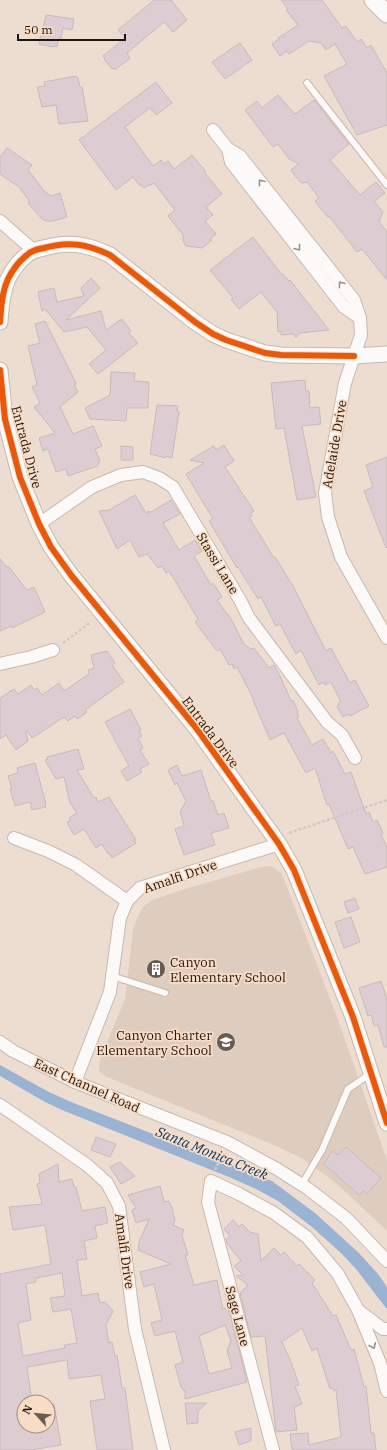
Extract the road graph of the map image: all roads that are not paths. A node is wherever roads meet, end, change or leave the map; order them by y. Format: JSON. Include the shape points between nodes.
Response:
{"nodes":[{"id":1,"x":373,"y":0,"type":"edge"},
{"id":2,"x":387,"y":14,"type":"edge"},
{"id":3,"x":307,"y":83,"type":"dead end"},
{"id":4,"x":213,"y":130,"type":"dead end"},
{"id":5,"x":387,"y":185,"type":"edge"},
{"id":6,"x":0,"y":221,"type":"edge"},
{"id":7,"x":33,"y":250,"type":"junction"},
{"id":8,"x":0,"y":322,"type":"edge"},
{"id":9,"x":387,"y":354,"type":"edge"},
{"id":10,"x":354,"y":356,"type":"junction"},
{"id":11,"x":0,"y":370,"type":"edge"},
{"id":12,"x":39,"y":524,"type":"junction"},
{"id":13,"x":387,"y":638,"type":"edge"},
{"id":14,"x":53,"y":650,"type":"dead end"},
{"id":15,"x":0,"y":664,"type":"edge"},
{"id":16,"x":355,"y":758,"type":"dead end"},
{"id":17,"x":14,"y":838,"type":"dead end"},
{"id":18,"x":279,"y":844,"type":"junction"},
{"id":19,"x":127,"y":901,"type":"junction"},
{"id":20,"x":112,"y":976,"type":"junction"},
{"id":21,"x":165,"y":993,"type":"dead end"},
{"id":22,"x":0,"y":1042,"type":"edge"},
{"id":23,"x":371,"y":1073,"type":"junction"},
{"id":24,"x":75,"y":1082,"type":"junction"},
{"id":25,"x":0,"y":1105,"type":"edge"},
{"id":26,"x":387,"y":1123,"type":"edge"},
{"id":27,"x":302,"y":1184,"type":"junction"},
{"id":28,"x":382,"y":1250,"type":"edge"},
{"id":29,"x":387,"y":1261,"type":"edge"},
{"id":30,"x":358,"y":1310,"type":"junction"},
{"id":31,"x":387,"y":1329,"type":"edge"},
{"id":32,"x":387,"y":1391,"type":"edge"},
{"id":33,"x":164,"y":1450,"type":"edge"},
{"id":34,"x":273,"y":1450,"type":"edge"}],
"edges":[{"from":1,"to":2,"type":"main road"},
{"from":3,"to":5,"type":"lane"},
{"from":4,"to":10,"type":"street","name":"Adelaide Drive","via":[[228,149],[240,156],[290,229],[354,300],[360,318],[361,335]]},
{"from":6,"to":7,"type":"street"},
{"from":7,"to":8,"type":"street","via":[[19,263],[8,280]]},
{"from":7,"to":10,"type":"street","via":[[56,244],[78,244],[110,254],[213,334],[265,353]]},
{"from":9,"to":10,"type":"street"},
{"from":10,"to":13,"type":"street","name":"Adelaide Drive","via":[[345,383],[325,493],[328,517],[341,557]]},
{"from":11,"to":12,"type":"street","name":"Entrada Drive","via":[[5,419],[20,477]]},
{"from":12,"to":16,"type":"street","name":"Stassi Lane","via":[[92,487],[121,475],[143,472],[173,487],[250,618],[327,722],[342,735]]},
{"from":12,"to":18,"type":"street","name":"Entrada Drive","via":[[51,547],[197,729]]},
{"from":14,"to":15,"type":"street"},
{"from":17,"to":19,"type":"street","via":[[76,865]]},
{"from":18,"to":19,"type":"street","name":"Amalfi Drive","via":[[140,888]]},
{"from":18,"to":23,"type":"street","name":"Entrada Drive","via":[[294,870],[350,1009]]},
{"from":19,"to":20,"type":"street","name":"Amalfi Drive","via":[[120,918]]},
{"from":20,"to":21,"type":"lane"},
{"from":20,"to":24,"type":"street","name":"Amalfi Drive","via":[[110,992]]},
{"from":22,"to":24,"type":"street","name":"East Channel Road"},
{"from":23,"to":26,"type":"street","name":"Entrada Drive"},
{"from":23,"to":27,"type":"lane","via":[[348,1089],[322,1150]]},
{"from":24,"to":27,"type":"street","name":"East Channel Road","via":[[227,1142]]},
{"from":25,"to":33,"type":"street","name":"Amalfi Drive","via":[[87,1165],[107,1183],[119,1206],[135,1329]]},
{"from":27,"to":28,"type":"street","name":"East Channel Road"},
{"from":28,"to":29,"type":"street","name":"East Channel Road"},
{"from":30,"to":31,"type":"street","via":[[383,1329]]},
{"from":30,"to":32,"type":"street","one_way":true,"via":[[380,1363]]},
{"from":30,"to":34,"type":"street","name":"Sage Lane","via":[[338,1274],[307,1237],[274,1212],[211,1181],[208,1202]]}]}
